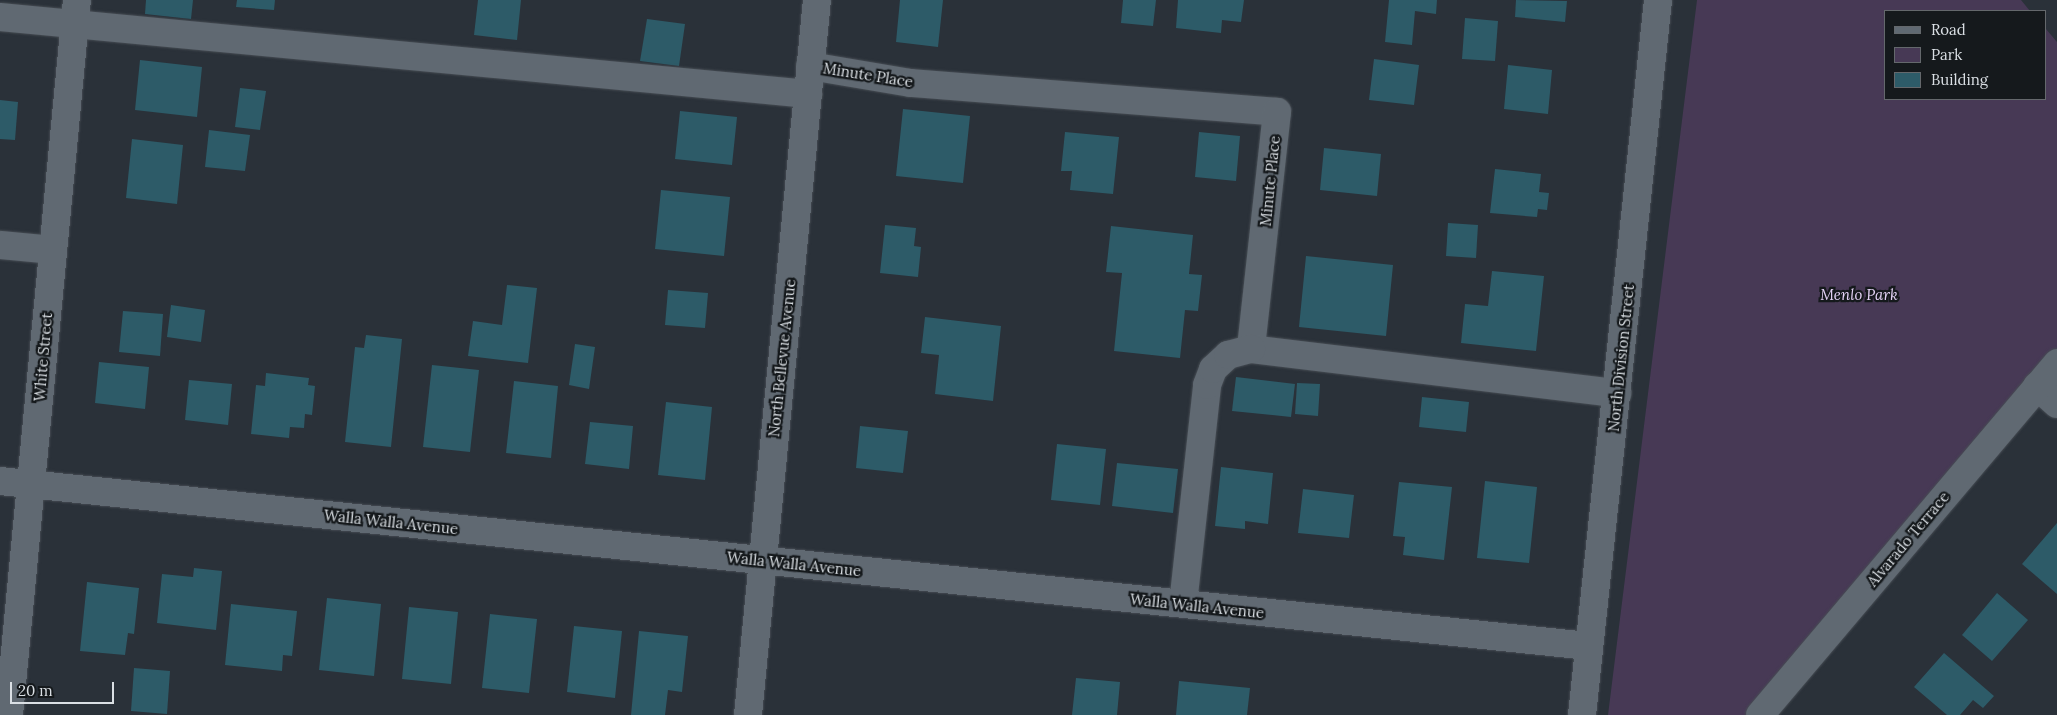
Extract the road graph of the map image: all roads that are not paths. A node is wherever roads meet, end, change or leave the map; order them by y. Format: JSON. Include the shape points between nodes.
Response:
{"nodes":[{"id":1,"x":817,"y":0,"type":"edge"},
{"id":2,"x":1658,"y":0,"type":"edge"},
{"id":3,"x":76,"y":12,"type":"edge"},
{"id":4,"x":0,"y":17,"type":"edge"},
{"id":5,"x":810,"y":66,"type":"junction"},
{"id":6,"x":808,"y":94,"type":"junction"},
{"id":7,"x":0,"y":245,"type":"edge"},
{"id":8,"x":53,"y":250,"type":"junction"},
{"id":9,"x":1251,"y":349,"type":"junction"},
{"id":10,"x":2057,"y":363,"type":"edge"},
{"id":11,"x":1617,"y":393,"type":"junction"},
{"id":12,"x":2047,"y":395,"type":"edge"},
{"id":13,"x":0,"y":481,"type":"edge"},
{"id":14,"x":31,"y":484,"type":"junction"},
{"id":15,"x":763,"y":560,"type":"junction"},
{"id":16,"x":1183,"y":604,"type":"junction"},
{"id":17,"x":1588,"y":646,"type":"junction"},
{"id":18,"x":9,"y":715,"type":"edge"},
{"id":19,"x":748,"y":715,"type":"edge"},
{"id":20,"x":1582,"y":715,"type":"edge"},
{"id":21,"x":1760,"y":715,"type":"edge"}],
"edges":[{"from":1,"to":5,"type":"street","name":"North Bellevue Avenue"},
{"from":2,"to":11,"type":"street","name":"North Division Street"},
{"from":3,"to":4,"type":"street"},
{"from":3,"to":6,"type":"street"},
{"from":3,"to":8,"type":"street","name":"White Street"},
{"from":5,"to":6,"type":"street","name":"North Bellevue Avenue"},
{"from":5,"to":9,"type":"street","name":"Minute Place","via":[[911,83],[1278,112]]},
{"from":6,"to":15,"type":"street","name":"North Bellevue Avenue"},
{"from":7,"to":8,"type":"street"},
{"from":8,"to":14,"type":"street","name":"White Street"},
{"from":9,"to":11,"type":"street"},
{"from":9,"to":16,"type":"street","via":[[1228,354],[1213,369],[1207,385]]},
{"from":10,"to":12,"type":"street","name":"Alvarado Terrace"},
{"from":11,"to":17,"type":"street","name":"North Division Street"},
{"from":12,"to":21,"type":"street","name":"Alvarado Terrace"},
{"from":13,"to":14,"type":"street","name":"Walla Walla Avenue"},
{"from":14,"to":15,"type":"street","name":"Walla Walla Avenue"},
{"from":14,"to":18,"type":"street","name":"White Street"},
{"from":15,"to":16,"type":"street","name":"Walla Walla Avenue"},
{"from":15,"to":19,"type":"street","name":"North Bellevue Avenue"},
{"from":16,"to":17,"type":"street","name":"Walla Walla Avenue"},
{"from":17,"to":20,"type":"street","name":"North Division Street"}]}
